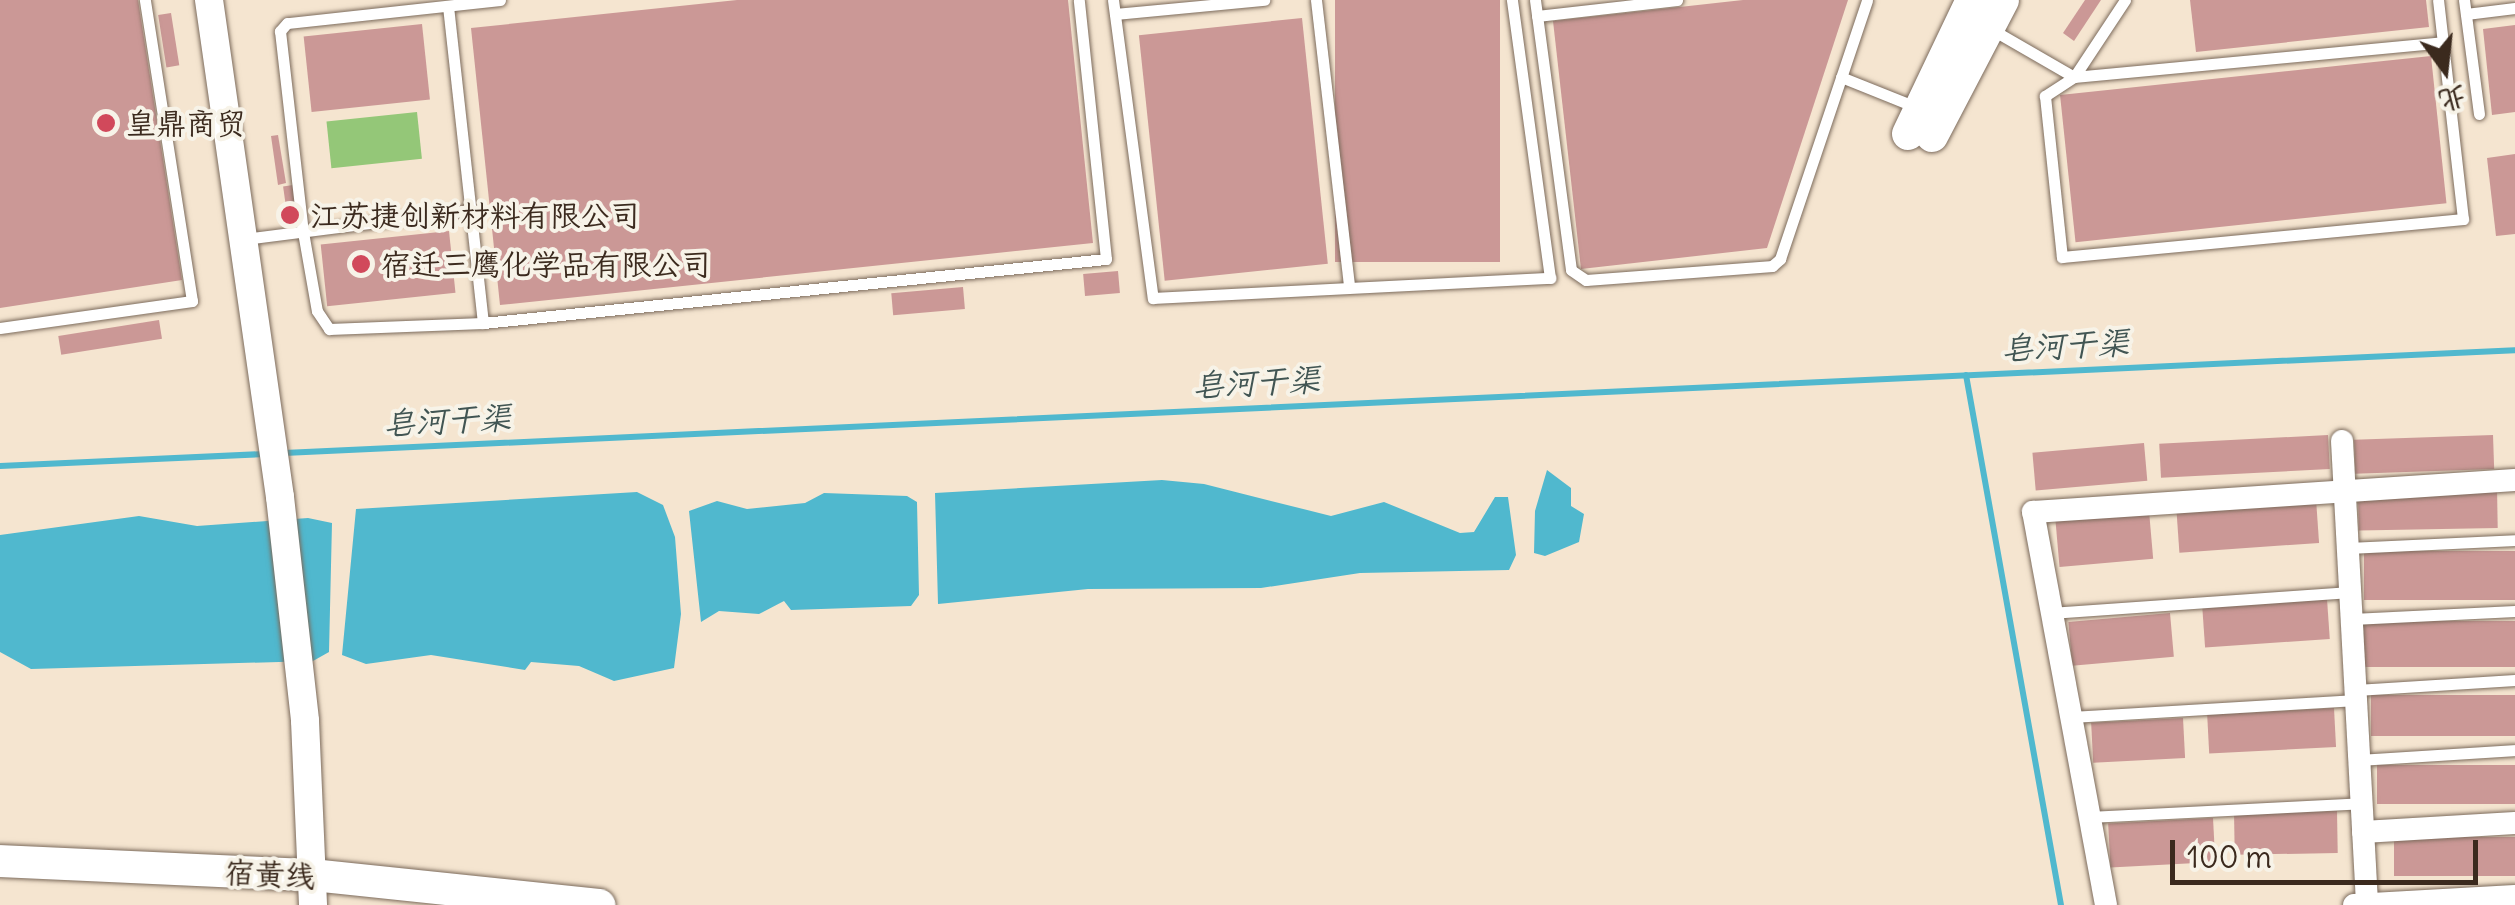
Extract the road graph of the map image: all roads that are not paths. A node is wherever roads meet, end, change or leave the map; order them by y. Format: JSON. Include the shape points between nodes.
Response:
{"nodes":[{"id":1,"x":146,"y":0,"type":"edge"},
{"id":2,"x":210,"y":0,"type":"edge"},
{"id":3,"x":500,"y":0,"type":"edge"},
{"id":4,"x":1079,"y":0,"type":"edge"},
{"id":5,"x":1113,"y":0,"type":"edge"},
{"id":6,"x":1264,"y":0,"type":"edge"},
{"id":7,"x":1316,"y":0,"type":"edge"},
{"id":8,"x":1512,"y":0,"type":"edge"},
{"id":9,"x":1535,"y":0,"type":"edge"},
{"id":10,"x":1669,"y":0,"type":"edge"},
{"id":11,"x":1867,"y":0,"type":"edge"},
{"id":12,"x":2125,"y":0,"type":"edge"},
{"id":13,"x":2438,"y":0,"type":"edge"},
{"id":14,"x":448,"y":6,"type":"junction"},
{"id":15,"x":2465,"y":7,"type":"edge"},
{"id":16,"x":2515,"y":8,"type":"edge"},
{"id":17,"x":1982,"y":10,"type":"edge"},
{"id":18,"x":1115,"y":14,"type":"junction"},
{"id":19,"x":1537,"y":16,"type":"junction"},
{"id":20,"x":2442,"y":42,"type":"junction"},
{"id":21,"x":1842,"y":77,"type":"junction"},
{"id":22,"x":2074,"y":78,"type":"junction"},
{"id":23,"x":2479,"y":114,"type":"dead end"},
{"id":24,"x":1920,"y":126,"type":"joint"},
{"id":25,"x":470,"y":210,"type":"junction"},
{"id":26,"x":303,"y":232,"type":"junction"},
{"id":27,"x":244,"y":239,"type":"junction"},
{"id":28,"x":1349,"y":287,"type":"junction"},
{"id":29,"x":483,"y":322,"type":"junction"},
{"id":30,"x":0,"y":328,"type":"edge"},
{"id":31,"x":2342,"y":441,"type":"dead end"},
{"id":32,"x":2515,"y":480,"type":"edge"},
{"id":33,"x":2345,"y":490,"type":"junction"},
{"id":34,"x":2515,"y":540,"type":"edge"},
{"id":35,"x":2348,"y":548,"type":"junction"},
{"id":36,"x":2350,"y":592,"type":"junction"},
{"id":37,"x":2515,"y":611,"type":"edge"},
{"id":38,"x":2049,"y":612,"type":"junction"},
{"id":39,"x":2352,"y":619,"type":"junction"},
{"id":40,"x":2515,"y":680,"type":"edge"},
{"id":41,"x":2356,"y":695,"type":"junction"},
{"id":42,"x":2070,"y":717,"type":"junction"},
{"id":43,"x":2515,"y":750,"type":"edge"},
{"id":44,"x":2359,"y":760,"type":"junction"},
{"id":45,"x":2362,"y":803,"type":"junction"},
{"id":46,"x":2089,"y":817,"type":"junction"},
{"id":47,"x":2515,"y":822,"type":"edge"},
{"id":48,"x":2363,"y":832,"type":"junction"},
{"id":49,"x":0,"y":861,"type":"edge"},
{"id":50,"x":313,"y":890,"type":"edge"},
{"id":51,"x":2515,"y":896,"type":"edge"},
{"id":52,"x":2367,"y":904,"type":"edge"},
{"id":53,"x":598,"y":905,"type":"edge"},
{"id":54,"x":2106,"y":905,"type":"edge"},
{"id":55,"x":2351,"y":905,"type":"edge"}],
"edges":[{"from":1,"to":30,"type":"lane","via":[[192,302]]},
{"from":2,"to":27,"type":"street"},
{"from":3,"to":14,"type":"lane"},
{"from":4,"to":29,"type":"lane","via":[[1106,259]]},
{"from":5,"to":18,"type":"lane"},
{"from":6,"to":18,"type":"lane"},
{"from":7,"to":28,"type":"lane"},
{"from":8,"to":28,"type":"lane","via":[[1550,278]]},
{"from":9,"to":19,"type":"lane"},
{"from":10,"to":19,"type":"lane"},
{"from":11,"to":21,"type":"lane"},
{"from":12,"to":22,"type":"lane"},
{"from":13,"to":20,"type":"lane"},
{"from":14,"to":25,"type":"lane"},
{"from":14,"to":26,"type":"lane","via":[[287,23],[280,30]]},
{"from":15,"to":16,"type":"lane"},
{"from":15,"to":23,"type":"lane"},
{"from":17,"to":22,"type":"lane"},
{"from":17,"to":24,"type":"main road"},
{"from":18,"to":28,"type":"lane","via":[[1153,298]]},
{"from":19,"to":21,"type":"lane","via":[[1571,270],[1586,280],[1772,266]]},
{"from":20,"to":22,"type":"lane"},
{"from":20,"to":22,"type":"lane","via":[[2463,219],[2062,257],[2045,96]]},
{"from":21,"to":24,"type":"lane"},
{"from":25,"to":26,"type":"lane"},
{"from":25,"to":29,"type":"lane"},
{"from":26,"to":27,"type":"lane"},
{"from":26,"to":29,"type":"lane","via":[[317,311],[330,329]]},
{"from":27,"to":50,"type":"street","via":[[305,721]]},
{"from":31,"to":33,"type":"street"},
{"from":32,"to":33,"type":"street"},
{"from":33,"to":35,"type":"street"},
{"from":33,"to":38,"type":"street","via":[[2033,512]]},
{"from":34,"to":35,"type":"lane"},
{"from":35,"to":36,"type":"street"},
{"from":36,"to":38,"type":"lane"},
{"from":36,"to":39,"type":"street"},
{"from":37,"to":39,"type":"lane"},
{"from":38,"to":42,"type":"street"},
{"from":39,"to":41,"type":"street"},
{"from":40,"to":41,"type":"lane"},
{"from":41,"to":42,"type":"lane"},
{"from":41,"to":44,"type":"street"},
{"from":42,"to":46,"type":"street"},
{"from":43,"to":44,"type":"lane"},
{"from":44,"to":45,"type":"street"},
{"from":45,"to":46,"type":"lane"},
{"from":45,"to":48,"type":"street"},
{"from":46,"to":54,"type":"street"},
{"from":47,"to":48,"type":"street"},
{"from":48,"to":52,"type":"street"},
{"from":49,"to":50,"type":"main road","name":"宿黄线"},
{"from":50,"to":53,"type":"main road","name":"宿黄线"},
{"from":51,"to":52,"type":"street"},
{"from":52,"to":55,"type":"street"}]}
